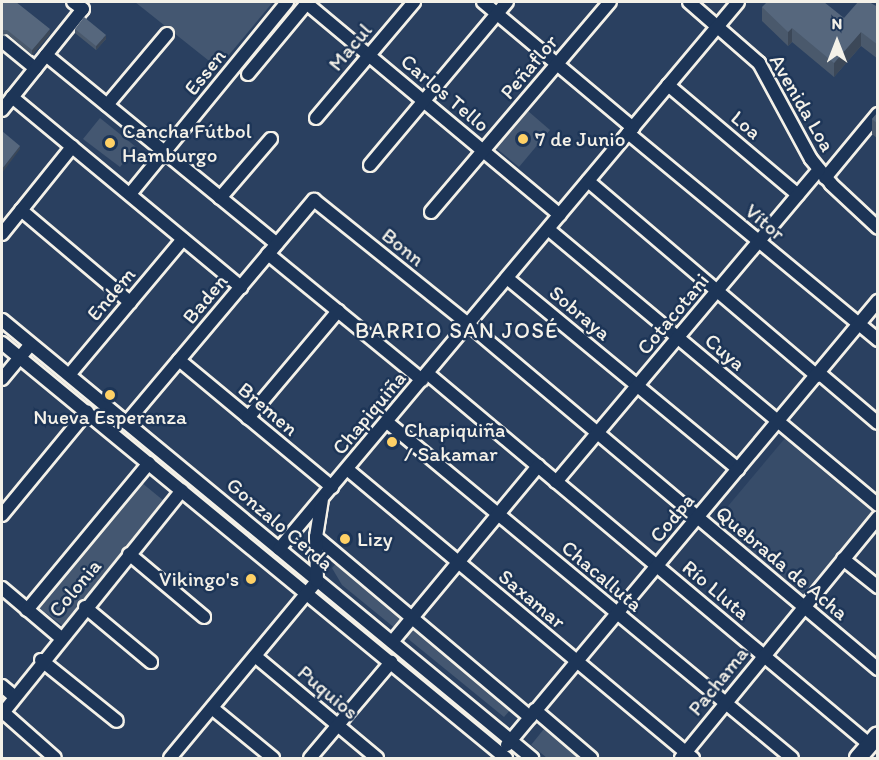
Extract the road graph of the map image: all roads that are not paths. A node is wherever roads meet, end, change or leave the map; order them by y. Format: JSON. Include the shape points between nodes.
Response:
{"nodes":[{"id":1,"x":286,"y":2,"type":"edge"},
{"id":2,"x":306,"y":2,"type":"edge"},
{"id":3,"x":414,"y":2,"type":"edge"},
{"id":4,"x":483,"y":2,"type":"edge"},
{"id":5,"x":507,"y":2,"type":"edge"},
{"id":6,"x":610,"y":2,"type":"edge"},
{"id":7,"x":688,"y":2,"type":"edge"},
{"id":8,"x":738,"y":2,"type":"edge"},
{"id":9,"x":78,"y":5,"type":"edge"},
{"id":10,"x":497,"y":13,"type":"junction"},
{"id":11,"x":718,"y":26,"type":"junction"},
{"id":12,"x":167,"y":34,"type":"dead end"},
{"id":13,"x":2,"y":41,"type":"edge"},
{"id":14,"x":46,"y":55,"type":"junction"},
{"id":15,"x":369,"y":55,"type":"junction"},
{"id":16,"x":557,"y":64,"type":"junction"},
{"id":17,"x":35,"y":68,"type":"junction"},
{"id":18,"x":248,"y":74,"type":"dead end"},
{"id":19,"x":668,"y":85,"type":"junction"},
{"id":20,"x":12,"y":97,"type":"junction"},
{"id":21,"x":424,"y":101,"type":"junction"},
{"id":22,"x":107,"y":105,"type":"junction"},
{"id":23,"x":2,"y":110,"type":"edge"},
{"id":24,"x":878,"y":114,"type":"edge"},
{"id":25,"x":316,"y":118,"type":"dead end"},
{"id":26,"x":630,"y":131,"type":"junction"},
{"id":27,"x":271,"y":139,"type":"dead end"},
{"id":28,"x":72,"y":147,"type":"junction"},
{"id":29,"x":483,"y":150,"type":"junction"},
{"id":30,"x":165,"y":152,"type":"junction"},
{"id":31,"x":370,"y":165,"type":"dead end"},
{"id":32,"x":822,"y":174,"type":"junction"},
{"id":33,"x":588,"y":181,"type":"junction"},
{"id":34,"x":130,"y":194,"type":"junction"},
{"id":35,"x":798,"y":195,"type":"junction"},
{"id":36,"x":220,"y":198,"type":"junction"},
{"id":37,"x":314,"y":200,"type":"joint"},
{"id":38,"x":21,"y":210,"type":"junction"},
{"id":39,"x":431,"y":212,"type":"dead end"},
{"id":40,"x":560,"y":215,"type":"junction"},
{"id":41,"x":878,"y":228,"type":"edge"},
{"id":42,"x":548,"y":229,"type":"junction"},
{"id":43,"x":2,"y":234,"type":"edge"},
{"id":44,"x":183,"y":239,"type":"junction"},
{"id":45,"x":759,"y":242,"type":"junction"},
{"id":46,"x":277,"y":244,"type":"junction"},
{"id":47,"x":268,"y":254,"type":"junction"},
{"id":48,"x":507,"y":278,"type":"junction"},
{"id":49,"x":241,"y":287,"type":"junction"},
{"id":50,"x":717,"y":291,"type":"junction"},
{"id":51,"x":878,"y":301,"type":"edge"},
{"id":52,"x":130,"y":302,"type":"junction"},
{"id":53,"x":338,"y":311,"type":"junction"},
{"id":54,"x":2,"y":320,"type":"edge"},
{"id":55,"x":468,"y":324,"type":"junction"},
{"id":56,"x":860,"y":325,"type":"junction"},
{"id":57,"x":678,"y":338,"type":"junction"},
{"id":58,"x":878,"y":340,"type":"edge"},
{"id":59,"x":2,"y":343,"type":"edge"},
{"id":60,"x":31,"y":344,"type":"junction"},
{"id":61,"x":19,"y":357,"type":"junction"},
{"id":62,"x":179,"y":360,"type":"junction"},
{"id":63,"x":818,"y":374,"type":"junction"},
{"id":64,"x":69,"y":375,"type":"junction"},
{"id":65,"x":424,"y":377,"type":"junction"},
{"id":66,"x":2,"y":379,"type":"edge"},
{"id":67,"x":637,"y":387,"type":"junction"},
{"id":68,"x":87,"y":412,"type":"junction"},
{"id":69,"x":248,"y":418,"type":"junction"},
{"id":70,"x":778,"y":421,"type":"junction"},
{"id":71,"x":387,"y":422,"type":"junction"},
{"id":72,"x":126,"y":423,"type":"junction"},
{"id":73,"x":878,"y":423,"type":"edge"},
{"id":74,"x":598,"y":433,"type":"junction"},
{"id":75,"x":149,"y":463,"type":"junction"},
{"id":76,"x":538,"y":466,"type":"junction"},
{"id":77,"x":347,"y":469,"type":"junction"},
{"id":78,"x":738,"y":469,"type":"junction"},
{"id":79,"x":556,"y":482,"type":"junction"},
{"id":80,"x":332,"y":487,"type":"junction"},
{"id":81,"x":182,"y":490,"type":"junction"},
{"id":82,"x":323,"y":498,"type":"junction"},
{"id":83,"x":877,"y":504,"type":"edge"},
{"id":84,"x":498,"y":514,"type":"junction"},
{"id":85,"x":2,"y":515,"type":"edge"},
{"id":86,"x":878,"y":517,"type":"edge"},
{"id":87,"x":698,"y":518,"type":"junction"},
{"id":88,"x":316,"y":537,"type":"junction"},
{"id":89,"x":279,"y":549,"type":"junction"},
{"id":90,"x":129,"y":554,"type":"junction"},
{"id":91,"x":843,"y":559,"type":"junction"},
{"id":92,"x":458,"y":562,"type":"junction"},
{"id":93,"x":657,"y":566,"type":"junction"},
{"id":94,"x":317,"y":580,"type":"junction"},
{"id":95,"x":878,"y":587,"type":"edge"},
{"id":96,"x":2,"y":588,"type":"edge"},
{"id":97,"x":307,"y":592,"type":"junction"},
{"id":98,"x":85,"y":607,"type":"junction"},
{"id":99,"x":804,"y":607,"type":"junction"},
{"id":100,"x":27,"y":610,"type":"junction"},
{"id":101,"x":617,"y":614,"type":"junction"},
{"id":102,"x":204,"y":617,"type":"dead end"},
{"id":103,"x":411,"y":618,"type":"junction"},
{"id":104,"x":60,"y":637,"type":"junction"},
{"id":105,"x":392,"y":642,"type":"junction"},
{"id":106,"x":255,"y":656,"type":"junction"},
{"id":107,"x":764,"y":656,"type":"junction"},
{"id":108,"x":41,"y":660,"type":"junction"},
{"id":109,"x":151,"y":662,"type":"dead end"},
{"id":110,"x":391,"y":662,"type":"junction"},
{"id":111,"x":576,"y":662,"type":"junction"},
{"id":112,"x":878,"y":669,"type":"edge"},
{"id":113,"x":2,"y":686,"type":"edge"},
{"id":114,"x":14,"y":696,"type":"junction"},
{"id":115,"x":725,"y":703,"type":"junction"},
{"id":116,"x":212,"y":708,"type":"junction"},
{"id":117,"x":2,"y":713,"type":"edge"},
{"id":118,"x":533,"y":713,"type":"junction"},
{"id":119,"x":117,"y":721,"type":"dead end"},
{"id":120,"x":337,"y":725,"type":"junction"},
{"id":121,"x":510,"y":740,"type":"junction"},
{"id":122,"x":874,"y":740,"type":"edge"},
{"id":123,"x":686,"y":756,"type":"edge"},
{"id":124,"x":500,"y":757,"type":"edge"},
{"id":125,"x":55,"y":759,"type":"edge"},
{"id":126,"x":170,"y":759,"type":"edge"},
{"id":127,"x":273,"y":759,"type":"edge"},
{"id":128,"x":310,"y":759,"type":"edge"},
{"id":129,"x":377,"y":759,"type":"edge"},
{"id":130,"x":532,"y":759,"type":"edge"},
{"id":131,"x":591,"y":759,"type":"edge"},
{"id":132,"x":792,"y":759,"type":"edge"},
{"id":133,"x":858,"y":759,"type":"edge"}],
"edges":[{"from":1,"to":30,"type":"street","name":"Essen"},
{"from":2,"to":15,"type":"street","name":"Carlos Tello"},
{"from":2,"to":18,"type":"street"},
{"from":3,"to":15,"type":"street","name":"Macul"},
{"from":4,"to":10,"type":"street","name":"Vítor"},
{"from":5,"to":10,"type":"street"},
{"from":6,"to":16,"type":"street","name":"Peñaflor"},
{"from":7,"to":11,"type":"street","name":"Avenida Loa"},
{"from":8,"to":11,"type":"street","name":"Chapiquiña"},
{"from":9,"to":14,"type":"street"},
{"from":10,"to":16,"type":"street","name":"Vítor"},
{"from":10,"to":21,"type":"street"},
{"from":11,"to":19,"type":"street","name":"Chapiquiña"},
{"from":11,"to":32,"type":"street","name":"Avenida Loa","via":[[766,72]]},
{"from":12,"to":22,"type":"street"},
{"from":13,"to":17,"type":"street"},
{"from":14,"to":17,"type":"street"},
{"from":14,"to":22,"type":"street"},
{"from":15,"to":21,"type":"street","name":"Carlos Tello"},
{"from":15,"to":25,"type":"street","name":"Macul"},
{"from":16,"to":26,"type":"street","name":"Vítor"},
{"from":16,"to":29,"type":"street","name":"Peñaflor"},
{"from":17,"to":20,"type":"street"},
{"from":19,"to":26,"type":"street","name":"Chapiquiña"},
{"from":19,"to":35,"type":"street","name":"Loa"},
{"from":20,"to":23,"type":"street"},
{"from":20,"to":28,"type":"street"},
{"from":21,"to":29,"type":"street","name":"Carlos Tello"},
{"from":21,"to":31,"type":"street"},
{"from":22,"to":30,"type":"street"},
{"from":24,"to":32,"type":"street","name":"Cotacotani"},
{"from":26,"to":33,"type":"street","name":"Chapiquiña"},
{"from":26,"to":45,"type":"street","name":"Vítor"},
{"from":27,"to":36,"type":"street"},
{"from":28,"to":34,"type":"street"},
{"from":28,"to":38,"type":"street"},
{"from":29,"to":39,"type":"street","name":"Peñaflor"},
{"from":29,"to":40,"type":"street","name":"Carlos Tello"},
{"from":30,"to":34,"type":"street","name":"Essen"},
{"from":30,"to":36,"type":"street"},
{"from":32,"to":35,"type":"street","name":"Cotacotani"},
{"from":32,"to":41,"type":"street","name":"Avenida Loa"},
{"from":33,"to":40,"type":"street","name":"Chapiquiña"},
{"from":33,"to":50,"type":"street"},
{"from":34,"to":44,"type":"street"},
{"from":35,"to":45,"type":"street","name":"Cotacotani"},
{"from":36,"to":46,"type":"street"},
{"from":37,"to":46,"type":"street","name":"Baden"},
{"from":37,"to":55,"type":"street","name":"Bonn"},
{"from":38,"to":43,"type":"street"},
{"from":38,"to":52,"type":"street"},
{"from":40,"to":42,"type":"street","name":"Chapiquiña"},
{"from":42,"to":48,"type":"street","name":"Chapiquiña"},
{"from":42,"to":57,"type":"street","name":"Cuya"},
{"from":44,"to":49,"type":"street"},
{"from":44,"to":52,"type":"street","name":"Endem"},
{"from":45,"to":50,"type":"street","name":"Cotacotani"},
{"from":45,"to":56,"type":"street","name":"Vítor"},
{"from":46,"to":47,"type":"street","name":"Baden"},
{"from":47,"to":49,"type":"street","name":"Baden"},
{"from":47,"to":53,"type":"street","name":"Río Lluta"},
{"from":48,"to":55,"type":"street","name":"Chapiquiña"},
{"from":48,"to":67,"type":"street","name":"Sobraya"},
{"from":49,"to":62,"type":"street","name":"Baden"},
{"from":50,"to":57,"type":"street","name":"Cotacotani"},
{"from":50,"to":63,"type":"street"},
{"from":51,"to":56,"type":"street","name":"Codpa"},
{"from":52,"to":64,"type":"street","name":"Endem"},
{"from":53,"to":65,"type":"street","name":"Río Lluta"},
{"from":53,"to":69,"type":"street"},
{"from":54,"to":60,"type":"street","name":"Gonzalo Cerda"},
{"from":55,"to":65,"type":"street","name":"Chapiquiña"},
{"from":55,"to":74,"type":"street","name":"Quebrada de Acha"},
{"from":56,"to":58,"type":"street","name":"Vítor"},
{"from":56,"to":63,"type":"street","name":"Codpa"},
{"from":57,"to":67,"type":"street","name":"Cotacotani"},
{"from":57,"to":70,"type":"street","name":"Cuya"},
{"from":59,"to":61,"type":"street","name":"Gonzalo Cerda"},
{"from":60,"to":61,"type":"street"},
{"from":60,"to":64,"type":"street","name":"Gonzalo Cerda"},
{"from":61,"to":66,"type":"street"},
{"from":61,"to":68,"type":"street","name":"Gonzalo Cerda"},
{"from":62,"to":69,"type":"street","name":"Bremen"},
{"from":62,"to":72,"type":"street","name":"Baden"},
{"from":63,"to":70,"type":"street","name":"Codpa"},
{"from":63,"to":73,"type":"street"},
{"from":64,"to":72,"type":"street","name":"Gonzalo Cerda"},
{"from":65,"to":71,"type":"street","name":"Chapiquiña"},
{"from":65,"to":76,"type":"street","name":"Río Lluta"},
{"from":67,"to":74,"type":"street","name":"Cotacotani"},
{"from":67,"to":78,"type":"street","name":"Sobraya"},
{"from":68,"to":75,"type":"street","name":"Gonzalo Cerda"},
{"from":68,"to":85,"type":"street"},
{"from":69,"to":80,"type":"street","name":"Bremen"},
{"from":70,"to":78,"type":"street","name":"Codpa"},
{"from":70,"to":83,"type":"street","name":"Cuya"},
{"from":71,"to":77,"type":"street","name":"Chapiquiña"},
{"from":71,"to":84,"type":"street","name":"Chacalluta"},
{"from":72,"to":89,"type":"street","name":"Gonzalo Cerda"},
{"from":74,"to":79,"type":"street","name":"Cotacotani"},
{"from":74,"to":87,"type":"street","name":"Quebrada de Acha"},
{"from":75,"to":81,"type":"street","name":"Gonzalo Cerda"},
{"from":75,"to":100,"type":"street","name":"Colonia"},
{"from":76,"to":79,"type":"street","name":"Río Lluta"},
{"from":76,"to":84,"type":"street"},
{"from":77,"to":80,"type":"street","name":"Chapiquiña"},
{"from":77,"to":92,"type":"street","name":"Saxamar"},
{"from":78,"to":87,"type":"street","name":"Codpa"},
{"from":79,"to":93,"type":"street","name":"Río Lluta"},
{"from":80,"to":82,"type":"street","name":"Chapiquiña"},
{"from":81,"to":90,"type":"street","name":"Colonia"},
{"from":81,"to":97,"type":"street","name":"Gonzalo Cerda"},
{"from":82,"to":88,"type":"street","name":"Chapiquiña"},
{"from":82,"to":89,"type":"street"},
{"from":84,"to":92,"type":"street"},
{"from":84,"to":101,"type":"street","name":"Chacalluta"},
{"from":86,"to":91,"type":"street","name":"Pachama"},
{"from":87,"to":93,"type":"street","name":"Codpa"},
{"from":87,"to":99,"type":"street","name":"Quebrada de Acha"},
{"from":88,"to":94,"type":"street","name":"Chapiquiña"},
{"from":88,"to":103,"type":"street","name":"Gonzalo Cerda"},
{"from":89,"to":94,"type":"street","name":"Gonzalo Cerda"},
{"from":90,"to":98,"type":"street","name":"Colonia"},
{"from":90,"to":102,"type":"street"},
{"from":91,"to":95,"type":"street"},
{"from":91,"to":99,"type":"street","name":"Pachama"},
{"from":92,"to":103,"type":"street"},
{"from":92,"to":111,"type":"street","name":"Saxamar"},
{"from":93,"to":101,"type":"street","name":"Codpa"},
{"from":93,"to":107,"type":"street","name":"Río Lluta"},
{"from":94,"to":97,"type":"street"},
{"from":94,"to":105,"type":"street","name":"Gonzalo Cerda"},
{"from":96,"to":100,"type":"street"},
{"from":97,"to":106,"type":"street"},
{"from":97,"to":110,"type":"street","name":"Gonzalo Cerda"},
{"from":98,"to":104,"type":"street","name":"Colonia"},
{"from":98,"to":109,"type":"street"},
{"from":99,"to":107,"type":"street","name":"Pachama"},
{"from":99,"to":112,"type":"street","name":"Quebrada de Acha"},
{"from":100,"to":104,"type":"street"},
{"from":101,"to":111,"type":"street","name":"Codpa"},
{"from":101,"to":115,"type":"street","name":"Chacalluta"},
{"from":103,"to":105,"type":"street"},
{"from":103,"to":118,"type":"street","name":"Gonzalo Cerda"},
{"from":104,"to":108,"type":"street","name":"Colonia"},
{"from":105,"to":121,"type":"street","name":"Gonzalo Cerda"},
{"from":106,"to":116,"type":"street"},
{"from":106,"to":120,"type":"street","name":"Puquios"},
{"from":107,"to":115,"type":"street","name":"Pachama"},
{"from":107,"to":122,"type":"street","name":"Río Lluta"},
{"from":108,"to":114,"type":"street","name":"Colonia"},
{"from":108,"to":119,"type":"street"},
{"from":110,"to":120,"type":"street"},
{"from":110,"to":124,"type":"street","name":"Gonzalo Cerda"},
{"from":111,"to":118,"type":"street","name":"Codpa"},
{"from":111,"to":123,"type":"street","name":"Saxamar"},
{"from":113,"to":114,"type":"street"},
{"from":114,"to":117,"type":"street","name":"Colonia"},
{"from":115,"to":123,"type":"street","name":"Pachama"},
{"from":115,"to":132,"type":"street","name":"Chacalluta"},
{"from":116,"to":126,"type":"street"},
{"from":116,"to":127,"type":"street"},
{"from":117,"to":125,"type":"street"},
{"from":118,"to":121,"type":"street","name":"Codpa"},
{"from":118,"to":131,"type":"street","name":"Gonzalo Cerda"},
{"from":120,"to":128,"type":"street"},
{"from":120,"to":129,"type":"street","name":"Puquios"},
{"from":121,"to":124,"type":"street","name":"Codpa"},
{"from":121,"to":130,"type":"street","name":"Gonzalo Cerda"},
{"from":122,"to":133,"type":"main road"}]}
